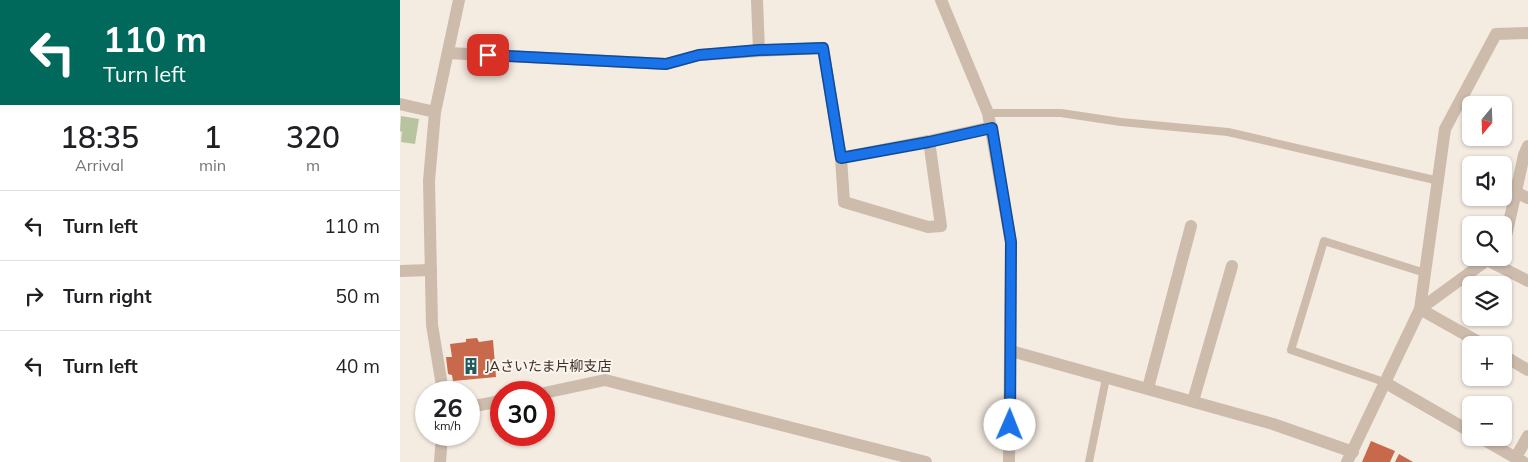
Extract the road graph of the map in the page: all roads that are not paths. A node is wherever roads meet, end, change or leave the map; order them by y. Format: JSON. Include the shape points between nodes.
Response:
{"nodes":[{"id":1,"x":459,"y":0,"type":"edge"},
{"id":2,"x":757,"y":0,"type":"edge"},
{"id":3,"x":942,"y":0,"type":"edge"},
{"id":4,"x":1528,"y":34,"type":"edge"},
{"id":5,"x":759,"y":50,"type":"junction"},
{"id":6,"x":448,"y":53,"type":"junction"},
{"id":7,"x":400,"y":104,"type":"edge"},
{"id":8,"x":435,"y":112,"type":"junction"},
{"id":9,"x":988,"y":113,"type":"junction"},
{"id":10,"x":992,"y":128,"type":"junction"},
{"id":11,"x":929,"y":142,"type":"junction"},
{"id":12,"x":1528,"y":146,"type":"edge"},
{"id":13,"x":841,"y":158,"type":"junction"},
{"id":14,"x":1439,"y":181,"type":"junction"},
{"id":15,"x":1515,"y":192,"type":"junction"},
{"id":16,"x":1528,"y":198,"type":"edge"},
{"id":17,"x":1510,"y":216,"type":"edge"},
{"id":18,"x":1191,"y":226,"type":"dead end"},
{"id":19,"x":1232,"y":266,"type":"dead end"},
{"id":20,"x":1478,"y":266,"type":"edge"},
{"id":21,"x":1500,"y":266,"type":"edge"},
{"id":22,"x":431,"y":270,"type":"junction"},
{"id":23,"x":400,"y":271,"type":"edge"},
{"id":24,"x":1425,"y":273,"type":"junction"},
{"id":25,"x":1528,"y":282,"type":"edge"},
{"id":26,"x":1420,"y":309,"type":"junction"},
{"id":27,"x":1468,"y":336,"type":"edge"},
{"id":28,"x":1011,"y":351,"type":"junction"},
{"id":29,"x":1512,"y":361,"type":"edge"},
{"id":30,"x":1528,"y":370,"type":"edge"},
{"id":31,"x":1106,"y":378,"type":"junction"},
{"id":32,"x":441,"y":381,"type":"edge"},
{"id":33,"x":1384,"y":382,"type":"junction"},
{"id":34,"x":1148,"y":388,"type":"junction"},
{"id":35,"x":555,"y":391,"type":"edge"},
{"id":36,"x":1193,"y":401,"type":"junction"},
{"id":37,"x":1462,"y":427,"type":"edge"},
{"id":38,"x":1528,"y":436,"type":"edge"},
{"id":39,"x":441,"y":446,"type":"edge"},
{"id":40,"x":1495,"y":446,"type":"edge"},
{"id":41,"x":1350,"y":457,"type":"edge"},
{"id":42,"x":1519,"y":460,"type":"edge"},
{"id":43,"x":919,"y":461,"type":"edge"},
{"id":44,"x":440,"y":462,"type":"edge"},
{"id":45,"x":1009,"y":462,"type":"edge"},
{"id":46,"x":1089,"y":462,"type":"edge"}],
"edges":[{"from":1,"to":6,"type":"street"},
{"from":2,"to":5,"type":"street"},
{"from":3,"to":9,"type":"street"},
{"from":4,"to":14,"type":"street","via":[[1496,34],[1445,129]]},
{"from":5,"to":6,"type":"street","via":[[699,55],[666,64]]},
{"from":5,"to":13,"type":"street","via":[[823,48]]},
{"from":6,"to":8,"type":"street"},
{"from":7,"to":8,"type":"street"},
{"from":8,"to":22,"type":"street","via":[[429,181]]},
{"from":9,"to":10,"type":"street"},
{"from":9,"to":14,"type":"lane","via":[[1061,113],[1228,132]]},
{"from":10,"to":11,"type":"street"},
{"from":10,"to":28,"type":"street","via":[[1011,242]]},
{"from":11,"to":13,"type":"street"},
{"from":11,"to":13,"type":"street","via":[[941,226],[928,227],[844,202]]},
{"from":12,"to":15,"type":"street"},
{"from":14,"to":24,"type":"street"},
{"from":15,"to":16,"type":"street"},
{"from":15,"to":17,"type":"street"},
{"from":18,"to":34,"type":"street"},
{"from":19,"to":36,"type":"street"},
{"from":20,"to":26,"type":"street"},
{"from":21,"to":25,"type":"street"},
{"from":22,"to":23,"type":"street"},
{"from":22,"to":32,"type":"street","via":[[432,326]]},
{"from":24,"to":26,"type":"street"},
{"from":24,"to":33,"type":"lane","via":[[1324,241],[1291,350]]},
{"from":26,"to":27,"type":"street"},
{"from":26,"to":33,"type":"street"},
{"from":28,"to":31,"type":"street"},
{"from":28,"to":45,"type":"street"},
{"from":29,"to":30,"type":"street"},
{"from":31,"to":34,"type":"street"},
{"from":31,"to":46,"type":"lane"},
{"from":33,"to":37,"type":"street"},
{"from":33,"to":41,"type":"street"},
{"from":34,"to":36,"type":"street"},
{"from":35,"to":43,"type":"street","via":[[605,380]]},
{"from":36,"to":41,"type":"street","via":[[1273,424]]},
{"from":38,"to":42,"type":"street"},
{"from":39,"to":44,"type":"street"},
{"from":40,"to":42,"type":"street"}]}
